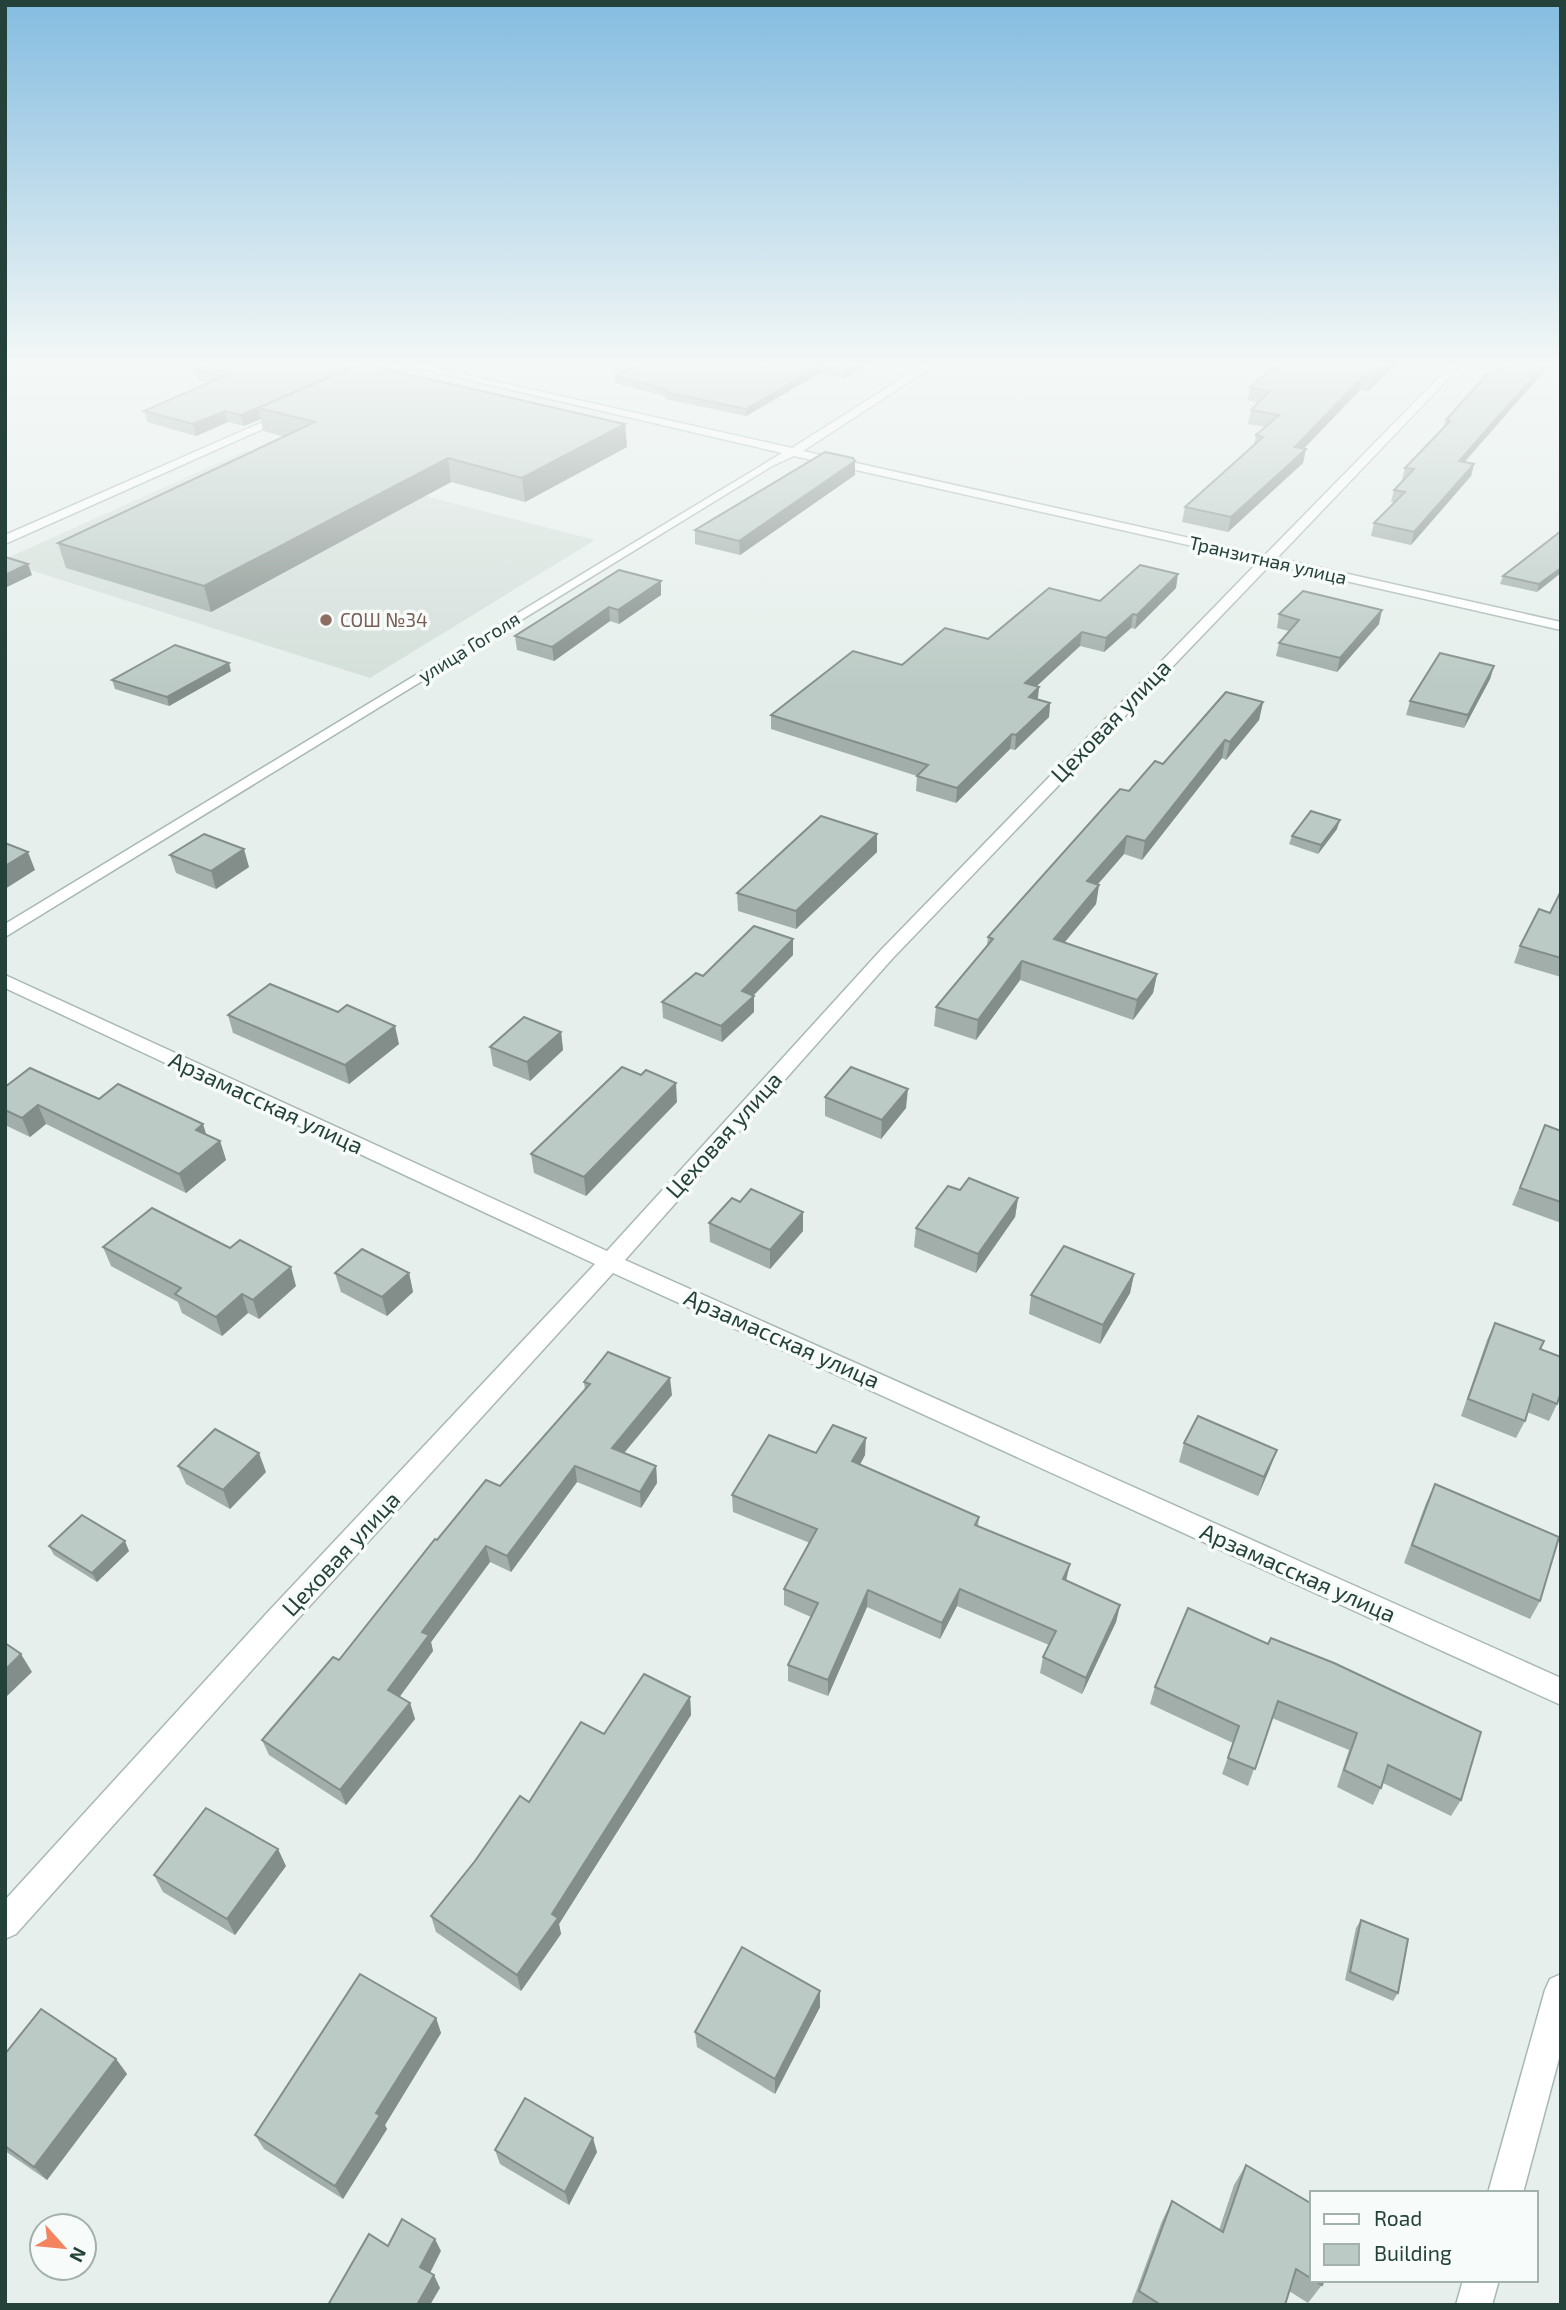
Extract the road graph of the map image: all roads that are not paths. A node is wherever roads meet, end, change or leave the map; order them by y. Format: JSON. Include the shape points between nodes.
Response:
{"nodes":[{"id":1,"x":160,"y":471,"type":"edge"},
{"id":2,"x":757,"y":471,"type":"edge"},
{"id":3,"x":880,"y":471,"type":"edge"},
{"id":4,"x":1353,"y":471,"type":"edge"},
{"id":5,"x":5,"y":540,"type":"edge"},
{"id":6,"x":1266,"y":560,"type":"junction"},
{"id":7,"x":1561,"y":626,"type":"edge"},
{"id":8,"x":5,"y":932,"type":"edge"},
{"id":9,"x":5,"y":981,"type":"edge"},
{"id":10,"x":610,"y":1262,"type":"junction"},
{"id":11,"x":1561,"y":1692,"type":"edge"},
{"id":12,"x":5,"y":1923,"type":"edge"},
{"id":13,"x":1561,"y":1990,"type":"edge"},
{"id":14,"x":1506,"y":2191,"type":"edge"},
{"id":15,"x":1480,"y":2282,"type":"edge"},
{"id":16,"x":1474,"y":2305,"type":"edge"}],
"edges":[{"from":1,"to":5,"type":"street"},
{"from":2,"to":8,"type":"street","name":"улица Гоголя"},
{"from":3,"to":6,"type":"street","name":"Транзитная улица"},
{"from":4,"to":6,"type":"street","name":"Цеховая улица"},
{"from":6,"to":7,"type":"street","name":"Транзитная улица"},
{"from":6,"to":10,"type":"street","name":"Цеховая улица","via":[[886,955]]},
{"from":9,"to":10,"type":"street","name":"Арзамасская улица"},
{"from":10,"to":11,"type":"street","name":"Арзамасская улица"},
{"from":10,"to":12,"type":"street","name":"Цеховая улица"},
{"from":13,"to":14,"type":"street"},
{"from":15,"to":16,"type":"street"}]}
